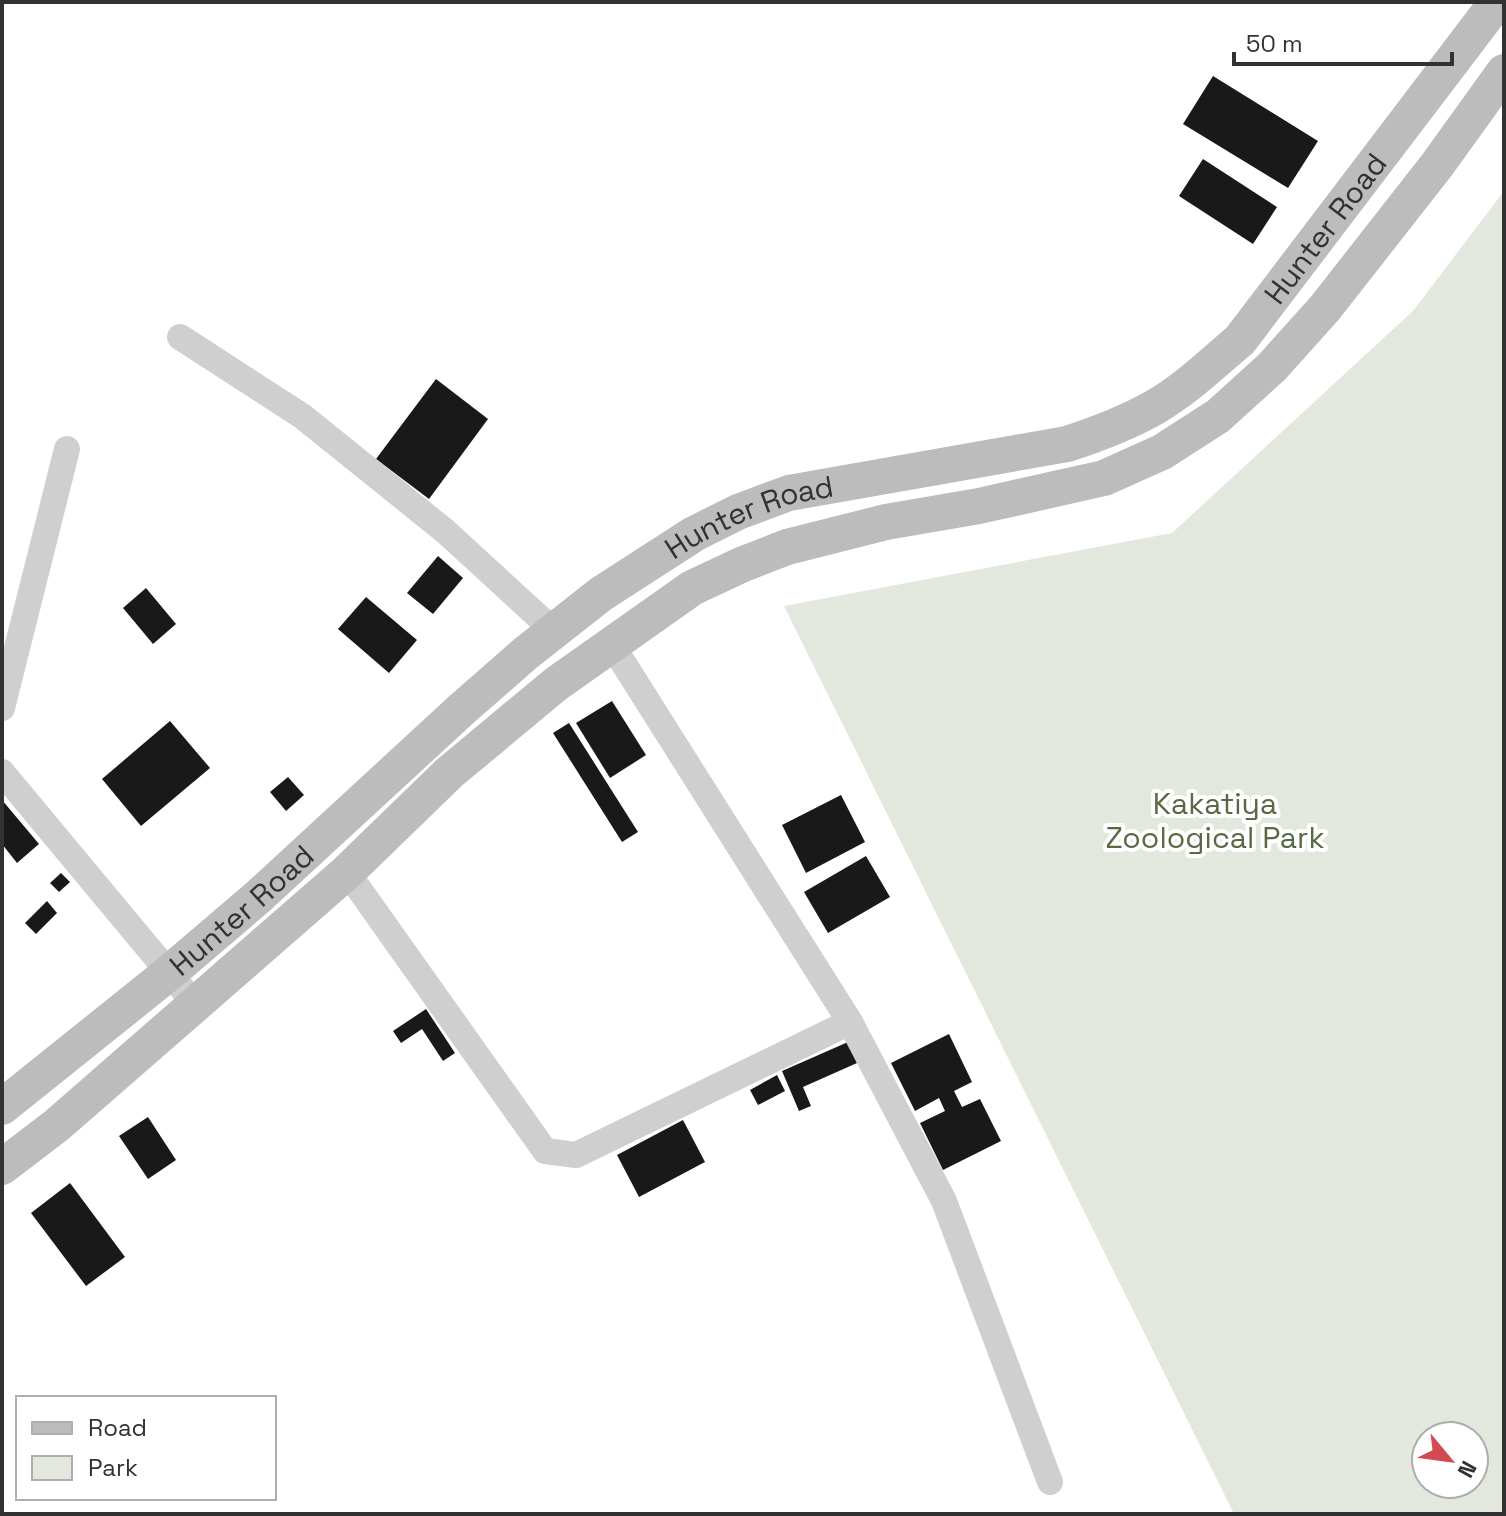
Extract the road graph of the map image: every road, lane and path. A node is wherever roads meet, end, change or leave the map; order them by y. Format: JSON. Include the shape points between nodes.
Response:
{"nodes":[{"id":1,"x":1497,"y":2,"type":"edge"},
{"id":2,"x":1504,"y":72,"type":"edge"},
{"id":3,"x":180,"y":337,"type":"dead end"},
{"id":4,"x":67,"y":449,"type":"dead end"},
{"id":5,"x":554,"y":631,"type":"junction"},
{"id":6,"x":612,"y":645,"type":"junction"},
{"id":7,"x":2,"y":708,"type":"edge"},
{"id":8,"x":2,"y":772,"type":"edge"},
{"id":9,"x":347,"y":872,"type":"junction"},
{"id":10,"x":169,"y":973,"type":"junction"},
{"id":11,"x":195,"y":1004,"type":"junction"},
{"id":12,"x":850,"y":1022,"type":"junction"},
{"id":13,"x":2,"y":1107,"type":"edge"},
{"id":14,"x":2,"y":1167,"type":"edge"},
{"id":15,"x":1050,"y":1482,"type":"dead end"}],
"edges":[{"from":1,"to":5,"type":"main road","name":"Hunter Road","via":[[1240,340],[1157,406],[1111,430],[1067,444],[789,493],[738,512],[601,594]]},
{"from":2,"to":6,"type":"main road","name":"Hunter Road","via":[[1308,327],[1218,416],[1162,452],[1104,478],[787,547],[692,588]]},
{"from":3,"to":5,"type":"street","via":[[302,416],[445,531]]},
{"from":4,"to":7,"type":"street"},
{"from":5,"to":10,"type":"main road","name":"Hunter Road"},
{"from":6,"to":9,"type":"main road","name":"Hunter Road","via":[[449,773]]},
{"from":6,"to":12,"type":"street"},
{"from":8,"to":10,"type":"street"},
{"from":9,"to":11,"type":"main road","name":"Hunter Road"},
{"from":9,"to":12,"type":"street","via":[[545,1151],[576,1155]]},
{"from":10,"to":11,"type":"street"},
{"from":10,"to":13,"type":"main road","name":"Hunter Road"},
{"from":11,"to":14,"type":"main road","name":"Hunter Road"},
{"from":12,"to":15,"type":"street","via":[[944,1201]]}]}
